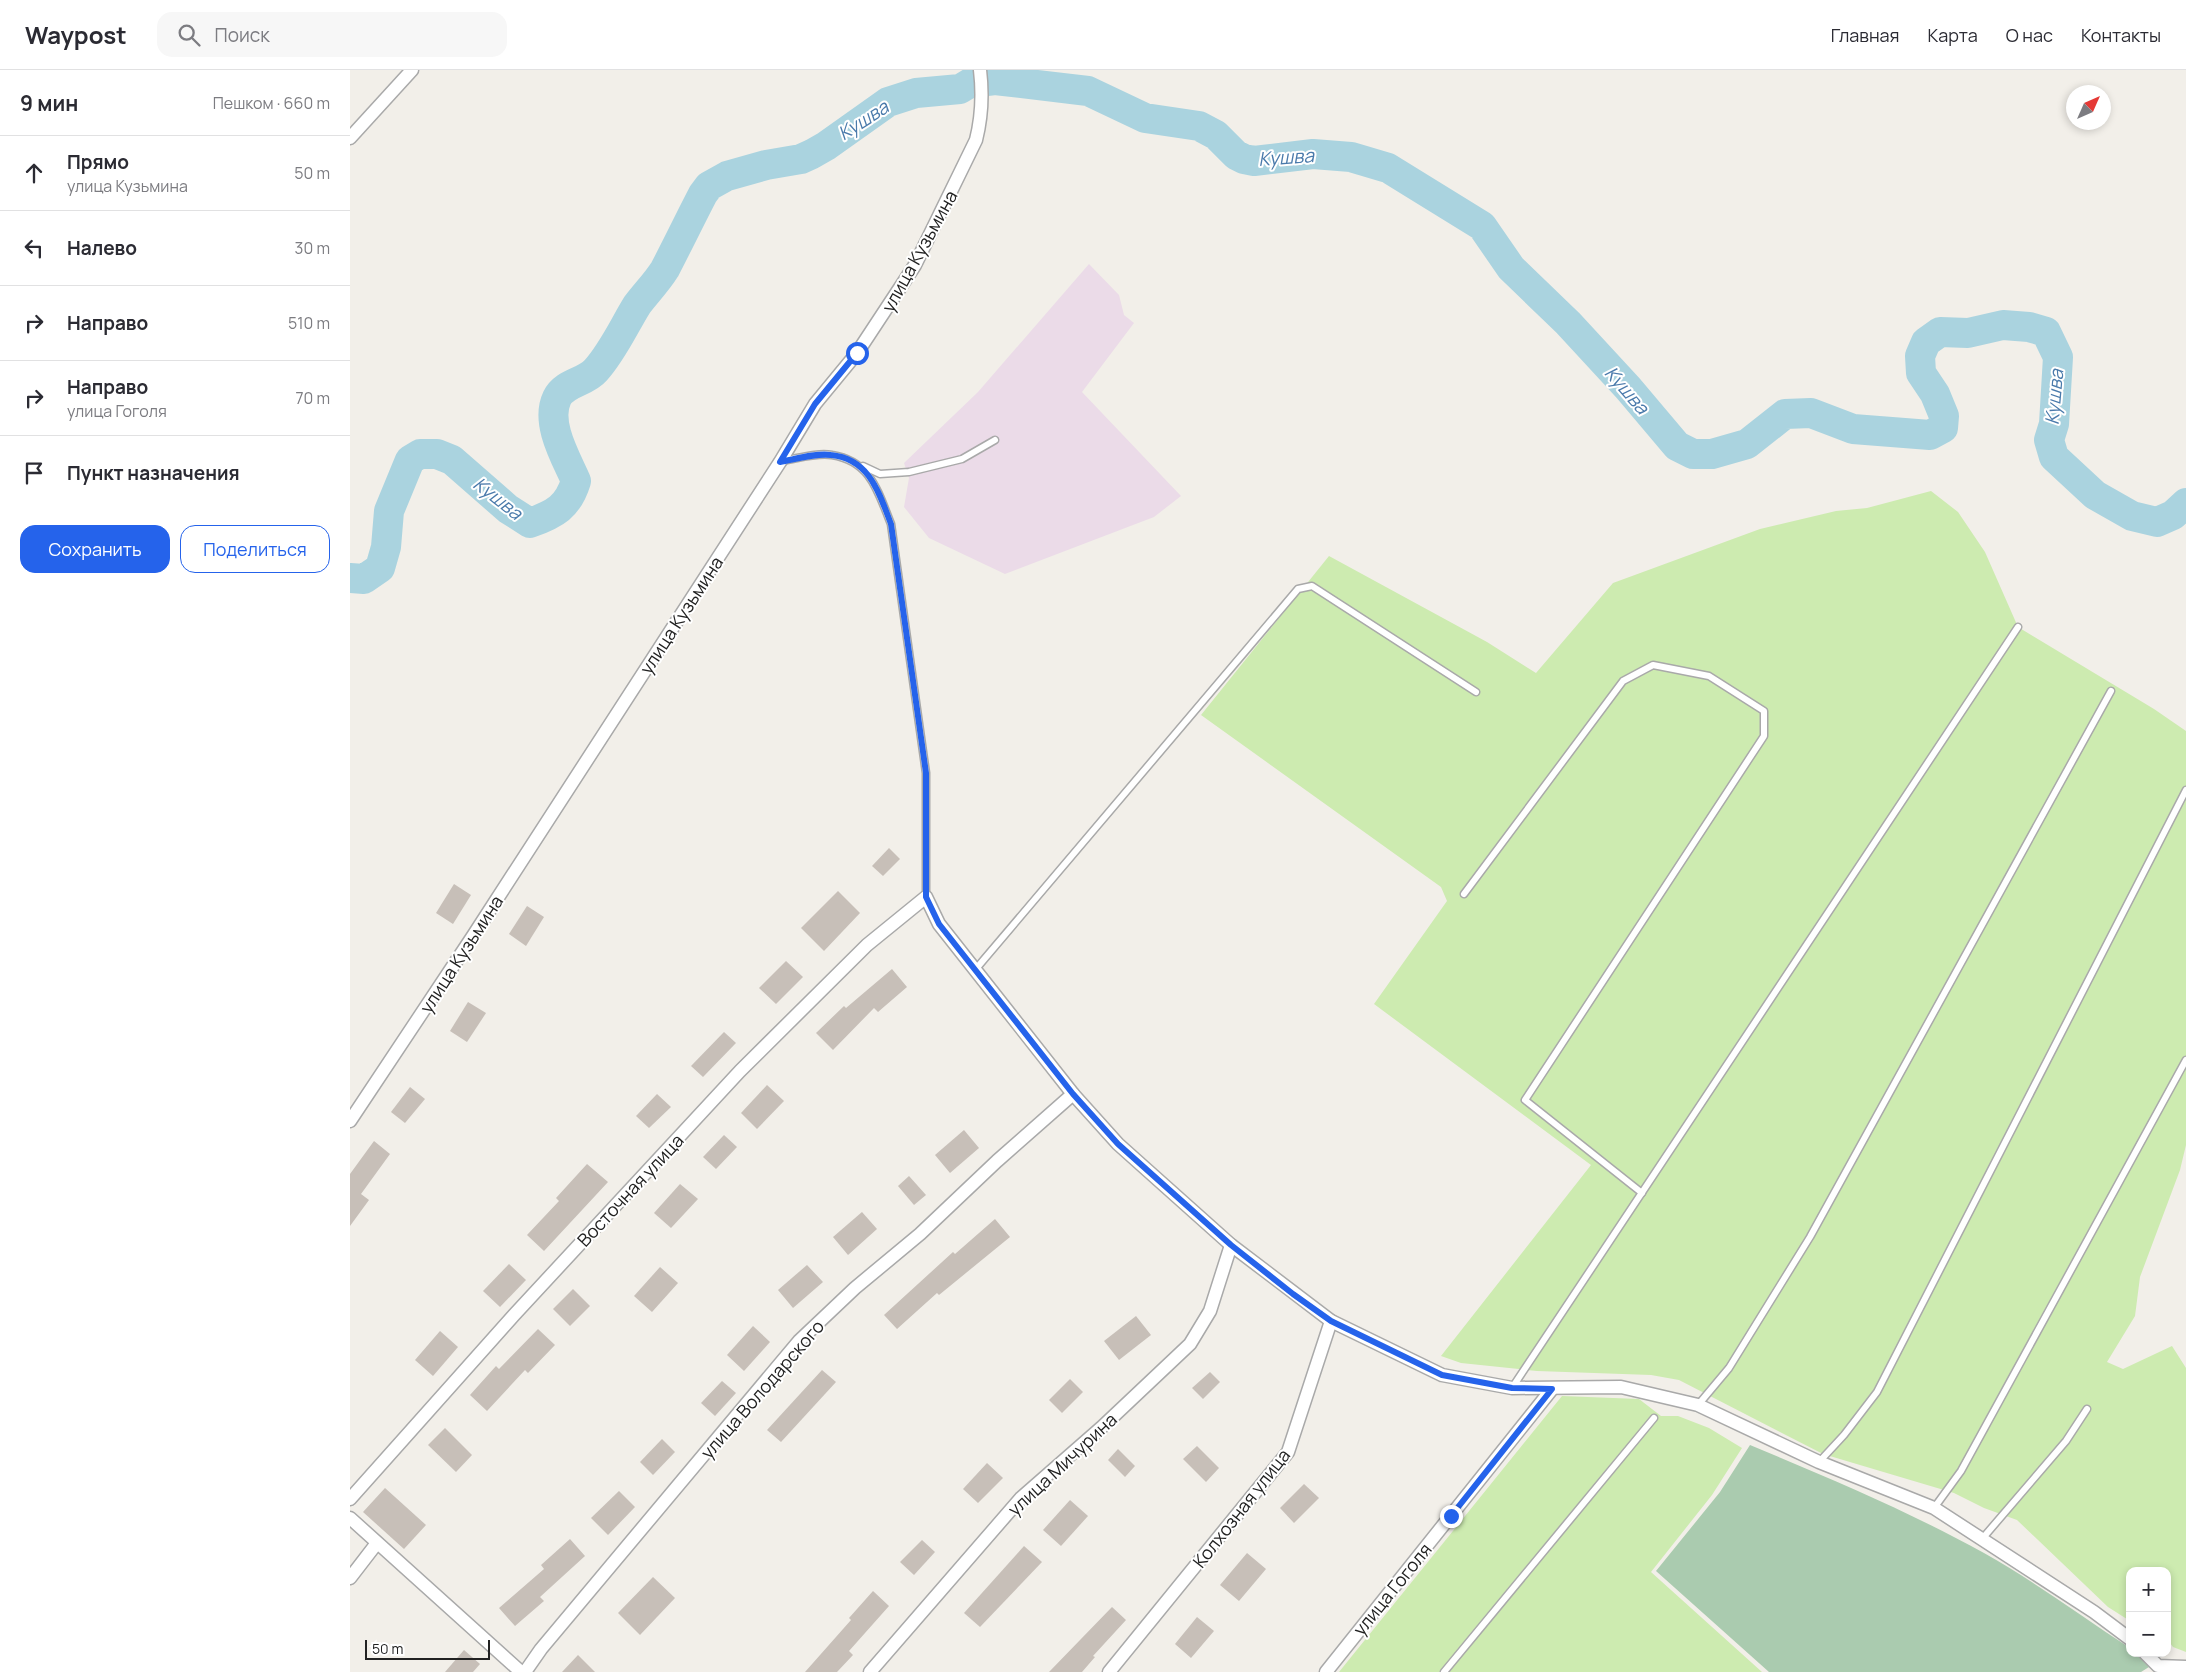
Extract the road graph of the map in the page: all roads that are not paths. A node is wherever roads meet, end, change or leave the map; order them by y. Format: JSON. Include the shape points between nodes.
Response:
{"nodes":[{"id":1,"x":412,"y":70,"type":"edge"},
{"id":2,"x":980,"y":70,"type":"edge"},
{"id":3,"x":350,"y":138,"type":"edge"},
{"id":4,"x":994,"y":440,"type":"dead end"},
{"id":5,"x":780,"y":462,"type":"junction"},
{"id":6,"x":862,"y":466,"type":"junction"},
{"id":7,"x":2018,"y":627,"type":"dead end"},
{"id":8,"x":2111,"y":691,"type":"dead end"},
{"id":9,"x":1476,"y":692,"type":"dead end"},
{"id":10,"x":2186,"y":790,"type":"edge"},
{"id":11,"x":1464,"y":894,"type":"dead end"},
{"id":12,"x":926,"y":897,"type":"junction"},
{"id":13,"x":975,"y":970,"type":"junction"},
{"id":14,"x":2186,"y":1060,"type":"edge"},
{"id":15,"x":1073,"y":1094,"type":"junction"},
{"id":16,"x":350,"y":1121,"type":"edge"},
{"id":17,"x":1642,"y":1193,"type":"junction"},
{"id":18,"x":1231,"y":1245,"type":"junction"},
{"id":19,"x":1331,"y":1321,"type":"junction"},
{"id":20,"x":1512,"y":1388,"type":"junction"},
{"id":21,"x":1552,"y":1389,"type":"junction"},
{"id":22,"x":1698,"y":1405,"type":"junction"},
{"id":23,"x":2087,"y":1409,"type":"dead end"},
{"id":24,"x":1654,"y":1418,"type":"dead end"},
{"id":25,"x":1819,"y":1462,"type":"junction"},
{"id":26,"x":350,"y":1499,"type":"edge"},
{"id":27,"x":1934,"y":1508,"type":"junction"},
{"id":28,"x":350,"y":1518,"type":"edge"},
{"id":29,"x":1982,"y":1539,"type":"junction"},
{"id":30,"x":377,"y":1544,"type":"junction"},
{"id":31,"x":350,"y":1578,"type":"edge"},
{"id":32,"x":2126,"y":1636,"type":"edge"},
{"id":33,"x":2149,"y":1657,"type":"edge"},
{"id":34,"x":2186,"y":1667,"type":"edge"},
{"id":35,"x":521,"y":1672,"type":"edge"},
{"id":36,"x":525,"y":1672,"type":"edge"},
{"id":37,"x":870,"y":1672,"type":"edge"},
{"id":38,"x":1109,"y":1672,"type":"edge"},
{"id":39,"x":1326,"y":1672,"type":"edge"},
{"id":40,"x":1444,"y":1672,"type":"edge"}],
"edges":[{"from":1,"to":3,"type":"street"},
{"from":2,"to":5,"type":"street","name":"улица Кузьмина","via":[[983,96],[976,140],[915,266],[857,353],[815,404]]},
{"from":4,"to":6,"type":"lane","via":[[962,460],[909,472],[880,474]]},
{"from":5,"to":6,"type":"lane","via":[[831,455]]},
{"from":5,"to":16,"type":"street","name":"улица Кузьмина"},
{"from":6,"to":12,"type":"lane","via":[[877,488],[891,524],[913,665],[926,773]]},
{"from":7,"to":17,"type":"lane"},
{"from":8,"to":22,"type":"lane","via":[[1810,1237],[1729,1368]]},
{"from":9,"to":13,"type":"lane","via":[[1312,586],[1298,589]]},
{"from":10,"to":25,"type":"lane","via":[[1877,1392]]},
{"from":11,"to":17,"type":"lane","via":[[1623,681],[1653,665],[1709,676],[1764,711],[1764,736],[1525,1100]]},
{"from":12,"to":13,"type":"street","via":[[939,924]]},
{"from":12,"to":26,"type":"street","name":"Восточная улица","via":[[867,945],[740,1071],[514,1315]]},
{"from":13,"to":15,"type":"street"},
{"from":14,"to":27,"type":"lane","via":[[1961,1471]]},
{"from":15,"to":18,"type":"street","via":[[1118,1144]]},
{"from":15,"to":36,"type":"street","name":"улица Володарского","via":[[799,1341]]},
{"from":17,"to":20,"type":"lane"},
{"from":18,"to":19,"type":"street"},
{"from":18,"to":37,"type":"street","name":"улица Мичурина","via":[[1210,1311],[1190,1344],[1102,1428],[1021,1498]]},
{"from":19,"to":20,"type":"street","via":[[1442,1375]]},
{"from":19,"to":38,"type":"street","name":"Колхозная улица","via":[[1288,1452]]},
{"from":20,"to":21,"type":"street"},
{"from":21,"to":22,"type":"street","via":[[1621,1387]]},
{"from":21,"to":39,"type":"street","name":"улица Гоголя"},
{"from":22,"to":25,"type":"street"},
{"from":23,"to":29,"type":"lane","via":[[2066,1441]]},
{"from":24,"to":40,"type":"lane"},
{"from":25,"to":27,"type":"street"},
{"from":27,"to":29,"type":"street"},
{"from":28,"to":30,"type":"street"},
{"from":29,"to":32,"type":"street"},
{"from":30,"to":31,"type":"street"},
{"from":30,"to":35,"type":"street"},
{"from":33,"to":34,"type":"street","via":[[2158,1666]]}]}
